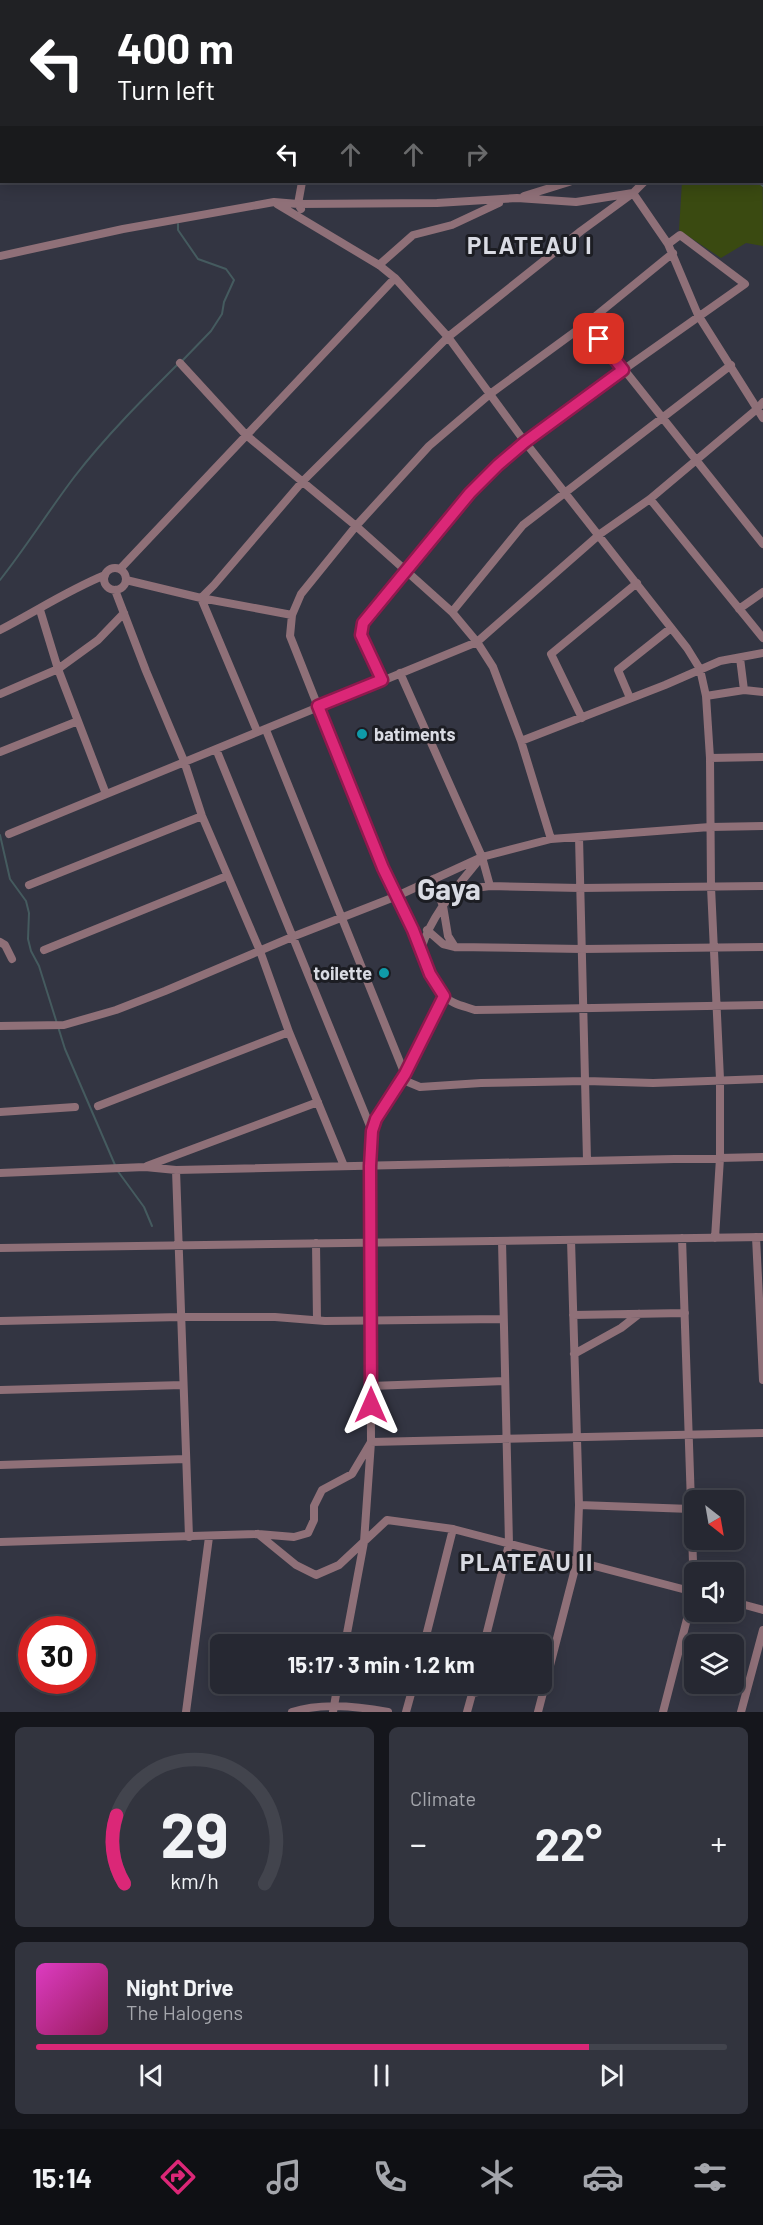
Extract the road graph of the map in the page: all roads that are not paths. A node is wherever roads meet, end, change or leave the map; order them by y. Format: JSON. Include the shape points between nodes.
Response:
{"nodes":[{"id":1,"x":302,"y":183,"type":"edge"},
{"id":2,"x":566,"y":183,"type":"edge"},
{"id":3,"x":643,"y":183,"type":"edge"},
{"id":4,"x":633,"y":193,"type":"junction"},
{"id":5,"x":518,"y":198,"type":"junction"},
{"id":6,"x":504,"y":200,"type":"junction"},
{"id":7,"x":274,"y":202,"type":"junction"},
{"id":8,"x":298,"y":204,"type":"junction"},
{"id":9,"x":306,"y":220,"type":"junction"},
{"id":10,"x":668,"y":244,"type":"junction"},
{"id":11,"x":672,"y":253,"type":"junction"},
{"id":12,"x":0,"y":256,"type":"edge"},
{"id":13,"x":379,"y":265,"type":"junction"},
{"id":14,"x":395,"y":278,"type":"junction"},
{"id":15,"x":698,"y":315,"type":"junction"},
{"id":16,"x":587,"y":323,"type":"junction"},
{"id":17,"x":448,"y":337,"type":"junction"},
{"id":18,"x":180,"y":363,"type":"dead end"},
{"id":19,"x":731,"y":365,"type":"junction"},
{"id":20,"x":623,"y":370,"type":"junction"},
{"id":21,"x":490,"y":394,"type":"junction"},
{"id":22,"x":760,"y":406,"type":"edge"},
{"id":23,"x":662,"y":418,"type":"junction"},
{"id":24,"x":763,"y":418,"type":"edge"},
{"id":25,"x":246,"y":435,"type":"junction"},
{"id":26,"x":525,"y":442,"type":"junction"},
{"id":27,"x":695,"y":461,"type":"junction"},
{"id":28,"x":302,"y":482,"type":"junction"},
{"id":29,"x":566,"y":492,"type":"junction"},
{"id":30,"x":650,"y":499,"type":"junction"},
{"id":31,"x":356,"y":526,"type":"junction"},
{"id":32,"x":600,"y":534,"type":"junction"},
{"id":33,"x":763,"y":544,"type":"edge"},
{"id":34,"x":120,"y":569,"type":"junction"},
{"id":35,"x":407,"y":572,"type":"junction"},
{"id":36,"x":105,"y":575,"type":"junction"},
{"id":37,"x":126,"y":580,"type":"junction"},
{"id":38,"x":637,"y":583,"type":"junction"},
{"id":39,"x":116,"y":590,"type":"junction"},
{"id":40,"x":763,"y":592,"type":"edge"},
{"id":41,"x":201,"y":598,"type":"junction"},
{"id":42,"x":739,"y":609,"type":"junction"},
{"id":43,"x":40,"y":610,"type":"junction"},
{"id":44,"x":453,"y":612,"type":"junction"},
{"id":45,"x":124,"y":613,"type":"junction"},
{"id":46,"x":292,"y":615,"type":"junction"},
{"id":47,"x":671,"y":628,"type":"junction"},
{"id":48,"x":0,"y":630,"type":"edge"},
{"id":49,"x":763,"y":638,"type":"edge"},
{"id":50,"x":477,"y":642,"type":"junction"},
{"id":51,"x":763,"y":653,"type":"edge"},
{"id":52,"x":740,"y":658,"type":"junction"},
{"id":53,"x":58,"y":669,"type":"junction"},
{"id":54,"x":700,"y":669,"type":"junction"},
{"id":55,"x":400,"y":673,"type":"junction"},
{"id":56,"x":382,"y":680,"type":"junction"},
{"id":57,"x":744,"y":690,"type":"junction"},
{"id":58,"x":763,"y":692,"type":"edge"},
{"id":59,"x":0,"y":694,"type":"edge"},
{"id":60,"x":706,"y":696,"type":"junction"},
{"id":61,"x":630,"y":698,"type":"junction"},
{"id":62,"x":318,"y":706,"type":"junction"},
{"id":63,"x":582,"y":718,"type":"junction"},
{"id":64,"x":78,"y":721,"type":"junction"},
{"id":65,"x":262,"y":731,"type":"junction"},
{"id":66,"x":521,"y":741,"type":"junction"},
{"id":67,"x":216,"y":749,"type":"junction"},
{"id":68,"x":0,"y":752,"type":"edge"},
{"id":69,"x":710,"y":758,"type":"junction"},
{"id":70,"x":763,"y":758,"type":"edge"},
{"id":71,"x":184,"y":761,"type":"junction"},
{"id":72,"x":106,"y":794,"type":"junction"},
{"id":73,"x":202,"y":816,"type":"junction"},
{"id":74,"x":763,"y":826,"type":"edge"},
{"id":75,"x":710,"y":827,"type":"junction"},
{"id":76,"x":9,"y":834,"type":"dead end"},
{"id":77,"x":579,"y":837,"type":"junction"},
{"id":78,"x":551,"y":839,"type":"junction"},
{"id":79,"x":482,"y":857,"type":"junction"},
{"id":80,"x":227,"y":876,"type":"junction"},
{"id":81,"x":433,"y":879,"type":"junction"},
{"id":82,"x":29,"y":885,"type":"dead end"},
{"id":83,"x":490,"y":886,"type":"junction"},
{"id":84,"x":763,"y":886,"type":"edge"},
{"id":85,"x":711,"y":887,"type":"junction"},
{"id":86,"x":580,"y":888,"type":"junction"},
{"id":87,"x":453,"y":891,"type":"junction"},
{"id":88,"x":397,"y":896,"type":"junction"},
{"id":89,"x":443,"y":906,"type":"junction"},
{"id":90,"x":343,"y":918,"type":"junction"},
{"id":91,"x":427,"y":930,"type":"junction"},
{"id":92,"x":292,"y":937,"type":"junction"},
{"id":93,"x":0,"y":942,"type":"edge"},
{"id":94,"x":455,"y":947,"type":"junction"},
{"id":95,"x":763,"y":947,"type":"edge"},
{"id":96,"x":714,"y":948,"type":"junction"},
{"id":97,"x":421,"y":949,"type":"junction"},
{"id":98,"x":582,"y":949,"type":"junction"},
{"id":99,"x":44,"y":950,"type":"dead end"},
{"id":100,"x":260,"y":951,"type":"junction"},
{"id":101,"x":12,"y":959,"type":"dead end"},
{"id":102,"x":444,"y":996,"type":"junction"},
{"id":103,"x":763,"y":1005,"type":"edge"},
{"id":104,"x":716,"y":1006,"type":"junction"},
{"id":105,"x":584,"y":1009,"type":"junction"},
{"id":106,"x":0,"y":1026,"type":"edge"},
{"id":107,"x":289,"y":1032,"type":"junction"},
{"id":108,"x":405,"y":1074,"type":"junction"},
{"id":109,"x":720,"y":1079,"type":"junction"},
{"id":110,"x":763,"y":1079,"type":"edge"},
{"id":111,"x":586,"y":1081,"type":"junction"},
{"id":112,"x":318,"y":1102,"type":"junction"},
{"id":113,"x":98,"y":1106,"type":"dead end"},
{"id":114,"x":75,"y":1107,"type":"dead end"},
{"id":115,"x":0,"y":1112,"type":"edge"},
{"id":116,"x":372,"y":1131,"type":"junction"},
{"id":117,"x":763,"y":1157,"type":"edge"},
{"id":118,"x":720,"y":1158,"type":"junction"},
{"id":119,"x":587,"y":1161,"type":"junction"},
{"id":120,"x":344,"y":1166,"type":"junction"},
{"id":121,"x":370,"y":1166,"type":"junction"},
{"id":122,"x":145,"y":1167,"type":"junction"},
{"id":123,"x":176,"y":1170,"type":"junction"},
{"id":124,"x":0,"y":1173,"type":"edge"},
{"id":125,"x":759,"y":1237,"type":"edge"},
{"id":126,"x":682,"y":1238,"type":"junction"},
{"id":127,"x":715,"y":1238,"type":"junction"},
{"id":128,"x":572,"y":1240,"type":"junction"},
{"id":129,"x":502,"y":1241,"type":"junction"},
{"id":130,"x":316,"y":1243,"type":"junction"},
{"id":131,"x":371,"y":1243,"type":"junction"},
{"id":132,"x":178,"y":1245,"type":"junction"},
{"id":133,"x":0,"y":1248,"type":"edge"},
{"id":134,"x":685,"y":1313,"type":"junction"},
{"id":135,"x":639,"y":1314,"type":"junction"},
{"id":136,"x":573,"y":1315,"type":"junction"},
{"id":137,"x":181,"y":1317,"type":"junction"},
{"id":138,"x":503,"y":1319,"type":"junction"},
{"id":139,"x":317,"y":1320,"type":"junction"},
{"id":140,"x":371,"y":1320,"type":"junction"},
{"id":141,"x":0,"y":1321,"type":"edge"},
{"id":142,"x":574,"y":1354,"type":"junction"},
{"id":143,"x":763,"y":1380,"type":"edge"},
{"id":144,"x":505,"y":1381,"type":"junction"},
{"id":145,"x":183,"y":1385,"type":"junction"},
{"id":146,"x":371,"y":1386,"type":"junction"},
{"id":147,"x":0,"y":1390,"type":"edge"},
{"id":148,"x":763,"y":1433,"type":"edge"},
{"id":149,"x":689,"y":1435,"type":"junction"},
{"id":150,"x":577,"y":1438,"type":"junction"},
{"id":151,"x":506,"y":1439,"type":"junction"},
{"id":152,"x":371,"y":1442,"type":"junction"},
{"id":153,"x":186,"y":1459,"type":"junction"},
{"id":154,"x":0,"y":1465,"type":"edge"},
{"id":155,"x":690,"y":1490,"type":"edge"},
{"id":156,"x":579,"y":1505,"type":"junction"},
{"id":157,"x":684,"y":1509,"type":"edge"},
{"id":158,"x":453,"y":1529,"type":"junction"},
{"id":159,"x":258,"y":1534,"type":"junction"},
{"id":160,"x":189,"y":1537,"type":"junction"},
{"id":161,"x":209,"y":1537,"type":"junction"},
{"id":162,"x":0,"y":1542,"type":"edge"},
{"id":163,"x":364,"y":1542,"type":"junction"},
{"id":164,"x":508,"y":1544,"type":"junction"},
{"id":165,"x":577,"y":1561,"type":"junction"},
{"id":166,"x":684,"y":1589,"type":"edge"},
{"id":167,"x":744,"y":1605,"type":"edge"},
{"id":168,"x":763,"y":1610,"type":"edge"},
{"id":169,"x":686,"y":1622,"type":"edge"},
{"id":170,"x":763,"y":1630,"type":"edge"},
{"id":171,"x":347,"y":1634,"type":"edge"},
{"id":172,"x":427,"y":1634,"type":"edge"},
{"id":173,"x":486,"y":1634,"type":"edge"},
{"id":174,"x":554,"y":1649,"type":"joint"},
{"id":175,"x":336,"y":1694,"type":"edge"},
{"id":176,"x":411,"y":1694,"type":"edge"},
{"id":177,"x":472,"y":1694,"type":"edge"},
{"id":178,"x":333,"y":1710,"type":"edge"},
{"id":179,"x":186,"y":1712,"type":"edge"},
{"id":180,"x":292,"y":1712,"type":"edge"},
{"id":181,"x":388,"y":1712,"type":"edge"},
{"id":182,"x":406,"y":1712,"type":"edge"},
{"id":183,"x":467,"y":1712,"type":"edge"},
{"id":184,"x":538,"y":1712,"type":"edge"},
{"id":185,"x":663,"y":1712,"type":"edge"},
{"id":186,"x":741,"y":1712,"type":"edge"}],
"edges":[{"from":1,"to":8,"type":"street"},
{"from":2,"to":5,"type":"street"},
{"from":3,"to":4,"type":"street"},
{"from":4,"to":5,"type":"street","via":[[576,202]]},
{"from":4,"to":10,"type":"street"},
{"from":4,"to":17,"type":"street"},
{"from":5,"to":6,"type":"street"},
{"from":6,"to":8,"type":"street"},
{"from":6,"to":13,"type":"street","via":[[452,225],[413,235]]},
{"from":7,"to":8,"type":"street"},
{"from":7,"to":9,"type":"street"},
{"from":7,"to":12,"type":"street","via":[[123,228]]},
{"from":8,"to":9,"type":"street"},
{"from":9,"to":13,"type":"street"},
{"from":10,"to":11,"type":"street"},
{"from":10,"to":15,"type":"street","via":[[680,235],[745,284]]},
{"from":11,"to":15,"type":"street"},
{"from":11,"to":16,"type":"street"},
{"from":13,"to":14,"type":"street"},
{"from":14,"to":17,"type":"street"},
{"from":14,"to":25,"type":"street"},
{"from":15,"to":19,"type":"street"},
{"from":15,"to":20,"type":"street"},
{"from":16,"to":20,"type":"street"},
{"from":16,"to":21,"type":"street"},
{"from":17,"to":21,"type":"street"},
{"from":17,"to":28,"type":"street"},
{"from":18,"to":25,"type":"street"},
{"from":19,"to":22,"type":"street"},
{"from":19,"to":23,"type":"street"},
{"from":20,"to":23,"type":"street"},
{"from":20,"to":26,"type":"street"},
{"from":21,"to":26,"type":"street"},
{"from":21,"to":31,"type":"street","via":[[429,446]]},
{"from":22,"to":24,"type":"street"},
{"from":22,"to":27,"type":"street"},
{"from":23,"to":27,"type":"street"},
{"from":23,"to":29,"type":"street"},
{"from":25,"to":28,"type":"street"},
{"from":25,"to":34,"type":"street"},
{"from":26,"to":29,"type":"street"},
{"from":26,"to":35,"type":"street","via":[[470,493]]},
{"from":27,"to":30,"type":"street"},
{"from":27,"to":33,"type":"street"},
{"from":28,"to":31,"type":"street"},
{"from":28,"to":41,"type":"street"},
{"from":29,"to":32,"type":"street"},
{"from":29,"to":44,"type":"street","via":[[523,525]]},
{"from":30,"to":32,"type":"street"},
{"from":30,"to":42,"type":"street"},
{"from":31,"to":35,"type":"street"},
{"from":31,"to":46,"type":"street","via":[[301,594]]},
{"from":32,"to":38,"type":"street"},
{"from":32,"to":50,"type":"street"},
{"from":34,"to":36,"type":"street","via":[[113,568]]},
{"from":34,"to":37,"type":"street"},
{"from":35,"to":44,"type":"street"},
{"from":35,"to":56,"type":"street","via":[[363,623],[361,635]]},
{"from":36,"to":39,"type":"street","via":[[106,585]]},
{"from":36,"to":43,"type":"street"},
{"from":37,"to":39,"type":"street"},
{"from":37,"to":41,"type":"street"},
{"from":38,"to":47,"type":"street"},
{"from":38,"to":63,"type":"street","via":[[551,654]]},
{"from":39,"to":45,"type":"street"},
{"from":40,"to":42,"type":"street"},
{"from":41,"to":46,"type":"street"},
{"from":41,"to":65,"type":"street"},
{"from":42,"to":49,"type":"street"},
{"from":43,"to":48,"type":"street"},
{"from":43,"to":53,"type":"street"},
{"from":44,"to":50,"type":"street"},
{"from":45,"to":53,"type":"street","via":[[98,640]]},
{"from":45,"to":71,"type":"street"},
{"from":46,"to":62,"type":"street","via":[[290,636]]},
{"from":47,"to":54,"type":"street"},
{"from":47,"to":61,"type":"street","via":[[618,670]]},
{"from":50,"to":55,"type":"street"},
{"from":50,"to":66,"type":"street","via":[[493,667]]},
{"from":51,"to":52,"type":"street"},
{"from":52,"to":54,"type":"street"},
{"from":52,"to":57,"type":"street"},
{"from":53,"to":59,"type":"street"},
{"from":53,"to":64,"type":"street"},
{"from":54,"to":60,"type":"street"},
{"from":54,"to":61,"type":"street"},
{"from":55,"to":56,"type":"street"},
{"from":55,"to":79,"type":"street"},
{"from":56,"to":62,"type":"street"},
{"from":57,"to":58,"type":"street"},
{"from":57,"to":60,"type":"street"},
{"from":60,"to":69,"type":"street"},
{"from":61,"to":63,"type":"street"},
{"from":62,"to":65,"type":"street"},
{"from":62,"to":88,"type":"street"},
{"from":63,"to":66,"type":"street"},
{"from":64,"to":68,"type":"street"},
{"from":64,"to":72,"type":"street"},
{"from":65,"to":67,"type":"street"},
{"from":65,"to":90,"type":"street"},
{"from":66,"to":78,"type":"street"},
{"from":67,"to":71,"type":"street"},
{"from":67,"to":92,"type":"street"},
{"from":69,"to":70,"type":"street"},
{"from":69,"to":75,"type":"street"},
{"from":71,"to":72,"type":"street"},
{"from":71,"to":73,"type":"street"},
{"from":72,"to":76,"type":"street"},
{"from":73,"to":80,"type":"street"},
{"from":73,"to":82,"type":"street"},
{"from":74,"to":75,"type":"street"},
{"from":75,"to":77,"type":"street"},
{"from":75,"to":85,"type":"street"},
{"from":77,"to":78,"type":"street"},
{"from":77,"to":86,"type":"street"},
{"from":78,"to":79,"type":"street"},
{"from":79,"to":81,"type":"street"},
{"from":79,"to":83,"type":"street"},
{"from":79,"to":87,"type":"street"},
{"from":80,"to":99,"type":"street"},
{"from":80,"to":100,"type":"street"},
{"from":81,"to":88,"type":"street"},
{"from":81,"to":89,"type":"street"},
{"from":83,"to":86,"type":"street"},
{"from":83,"to":87,"type":"street"},
{"from":84,"to":85,"type":"street"},
{"from":85,"to":86,"type":"street"},
{"from":85,"to":96,"type":"street"},
{"from":86,"to":98,"type":"street"},
{"from":87,"to":89,"type":"street"},
{"from":88,"to":90,"type":"street"},
{"from":88,"to":97,"type":"street"},
{"from":89,"to":91,"type":"street"},
{"from":89,"to":94,"type":"street","via":[[448,936]]},
{"from":90,"to":92,"type":"street"},
{"from":90,"to":108,"type":"street"},
{"from":91,"to":94,"type":"street","via":[[443,944]]},
{"from":91,"to":97,"type":"street"},
{"from":92,"to":100,"type":"street"},
{"from":92,"to":116,"type":"street"},
{"from":93,"to":101,"type":"street","via":[[6,945]]},
{"from":94,"to":98,"type":"street"},
{"from":95,"to":96,"type":"street"},
{"from":96,"to":98,"type":"street"},
{"from":96,"to":104,"type":"street"},
{"from":97,"to":102,"type":"street"},
{"from":98,"to":105,"type":"street"},
{"from":100,"to":106,"type":"street","via":[[85,1019],[64,1025]]},
{"from":100,"to":107,"type":"street"},
{"from":102,"to":105,"type":"street","via":[[475,1010]]},
{"from":102,"to":108,"type":"street"},
{"from":103,"to":104,"type":"street"},
{"from":104,"to":105,"type":"street"},
{"from":104,"to":109,"type":"street"},
{"from":105,"to":111,"type":"street"},
{"from":107,"to":112,"type":"street"},
{"from":107,"to":113,"type":"street"},
{"from":108,"to":111,"type":"street","via":[[408,1082],[420,1087]]},
{"from":108,"to":116,"type":"street"},
{"from":109,"to":110,"type":"street"},
{"from":109,"to":111,"type":"street"},
{"from":109,"to":118,"type":"street"},
{"from":111,"to":119,"type":"street"},
{"from":112,"to":120,"type":"street"},
{"from":112,"to":122,"type":"street"},
{"from":114,"to":115,"type":"street"},
{"from":116,"to":121,"type":"street"},
{"from":117,"to":118,"type":"street"},
{"from":118,"to":119,"type":"street"},
{"from":118,"to":127,"type":"street"},
{"from":119,"to":121,"type":"street"},
{"from":120,"to":121,"type":"street"},
{"from":120,"to":123,"type":"street"},
{"from":121,"to":131,"type":"street"},
{"from":122,"to":123,"type":"street"},
{"from":122,"to":124,"type":"street"},
{"from":123,"to":132,"type":"street"},
{"from":125,"to":127,"type":"street"},
{"from":125,"to":143,"type":"street"},
{"from":126,"to":127,"type":"street"},
{"from":126,"to":128,"type":"street"},
{"from":126,"to":134,"type":"street"},
{"from":128,"to":129,"type":"street"},
{"from":128,"to":136,"type":"street"},
{"from":129,"to":131,"type":"street"},
{"from":129,"to":138,"type":"street"},
{"from":130,"to":131,"type":"street"},
{"from":130,"to":132,"type":"street"},
{"from":130,"to":139,"type":"street"},
{"from":131,"to":140,"type":"street"},
{"from":132,"to":133,"type":"street"},
{"from":132,"to":137,"type":"street"},
{"from":134,"to":135,"type":"street"},
{"from":134,"to":149,"type":"street"},
{"from":135,"to":136,"type":"street"},
{"from":135,"to":142,"type":"street"},
{"from":136,"to":142,"type":"street"},
{"from":137,"to":139,"type":"street"},
{"from":137,"to":141,"type":"street"},
{"from":137,"to":145,"type":"street"},
{"from":138,"to":140,"type":"street"},
{"from":138,"to":144,"type":"street"},
{"from":139,"to":140,"type":"street"},
{"from":140,"to":146,"type":"street"},
{"from":142,"to":150,"type":"street"},
{"from":144,"to":146,"type":"street"},
{"from":144,"to":151,"type":"street"},
{"from":145,"to":147,"type":"street"},
{"from":145,"to":153,"type":"street"},
{"from":146,"to":152,"type":"street"},
{"from":148,"to":149,"type":"street"},
{"from":149,"to":150,"type":"street"},
{"from":149,"to":155,"type":"street"},
{"from":150,"to":151,"type":"street"},
{"from":150,"to":156,"type":"street"},
{"from":151,"to":152,"type":"street"},
{"from":151,"to":164,"type":"street"},
{"from":152,"to":159,"type":"street","via":[[352,1474],[322,1491],[308,1533],[294,1538]]},
{"from":152,"to":163,"type":"street"},
{"from":153,"to":154,"type":"street"},
{"from":153,"to":160,"type":"street"},
{"from":156,"to":157,"type":"street"},
{"from":156,"to":165,"type":"street"},
{"from":158,"to":163,"type":"street","via":[[387,1520]]},
{"from":158,"to":164,"type":"street"},
{"from":158,"to":172,"type":"street"},
{"from":159,"to":161,"type":"street"},
{"from":159,"to":163,"type":"street","via":[[296,1565],[316,1575],[339,1564]]},
{"from":160,"to":161,"type":"street"},
{"from":160,"to":162,"type":"street"},
{"from":161,"to":179,"type":"street"},
{"from":163,"to":171,"type":"street"},
{"from":164,"to":165,"type":"street"},
{"from":164,"to":173,"type":"street"},
{"from":165,"to":166,"type":"street"},
{"from":165,"to":174,"type":"street"},
{"from":167,"to":168,"type":"street"},
{"from":169,"to":185,"type":"street"},
{"from":170,"to":186,"type":"street"},
{"from":174,"to":184,"type":"street"},
{"from":175,"to":178,"type":"street"},
{"from":176,"to":182,"type":"street"},
{"from":177,"to":183,"type":"street"},
{"from":178,"to":180,"type":"street","via":[[303,1708]]},
{"from":178,"to":181,"type":"street","via":[[357,1706]]}]}
